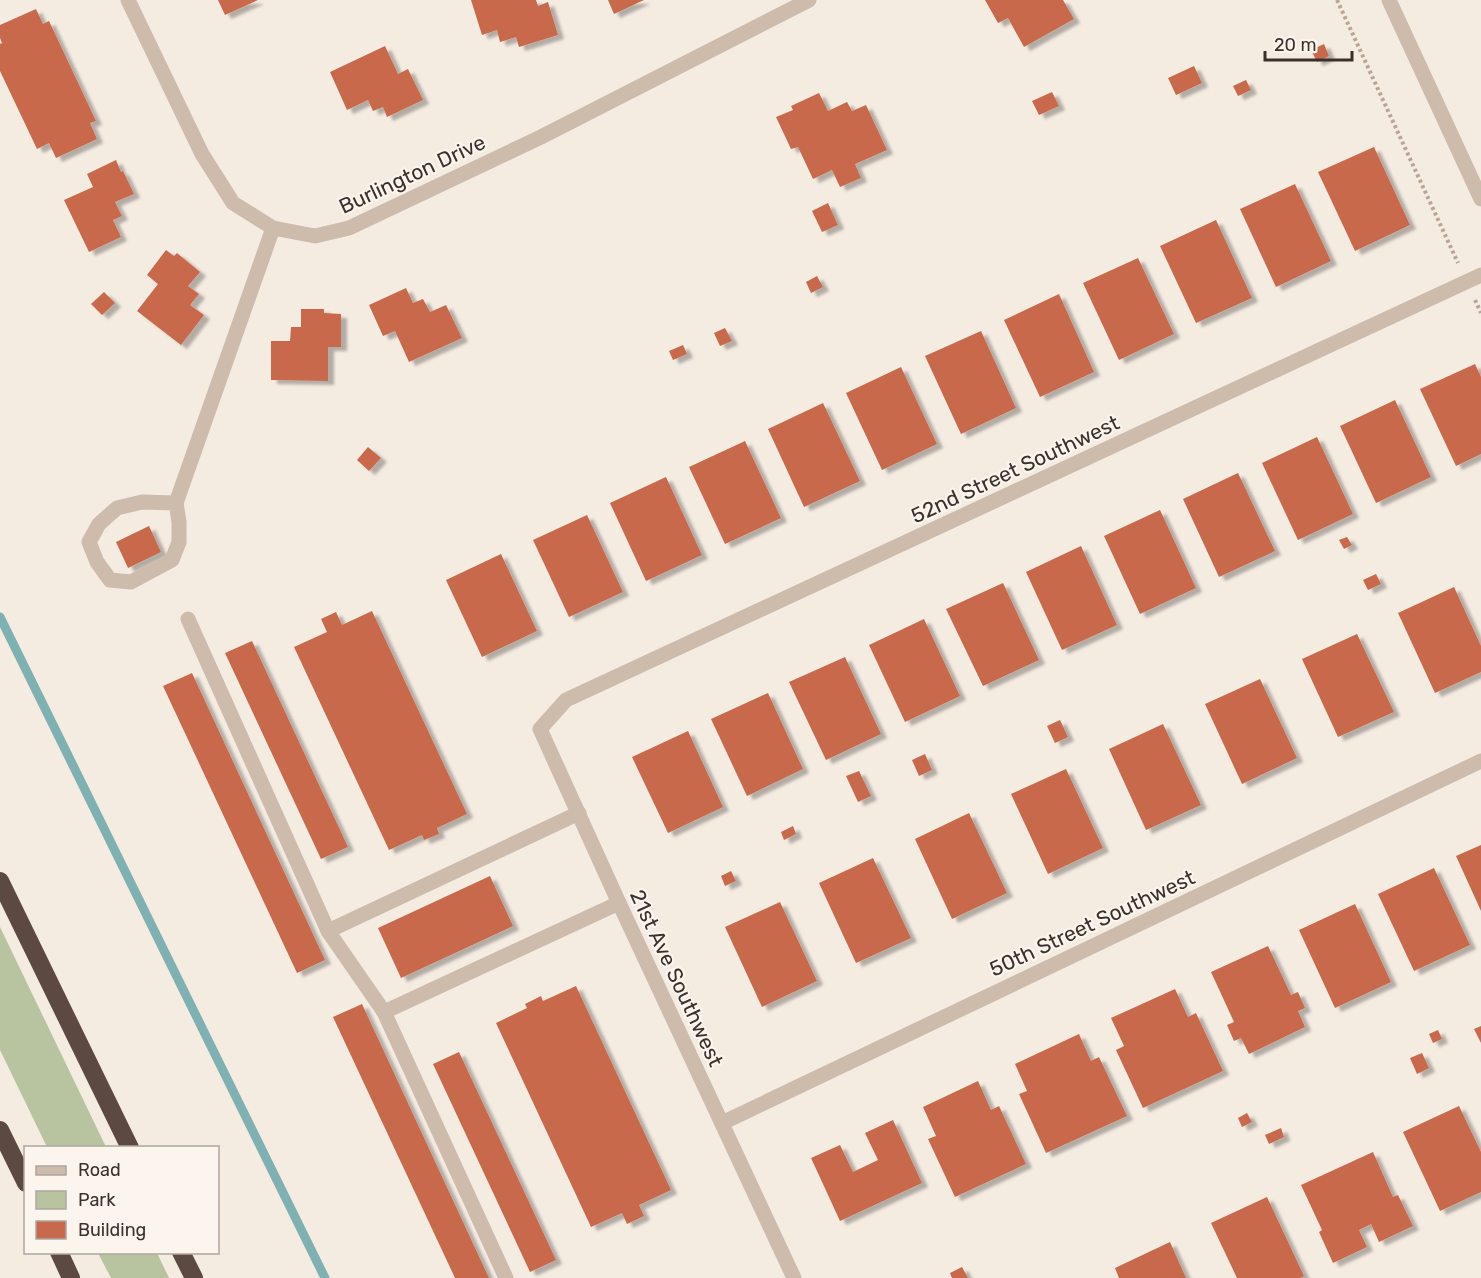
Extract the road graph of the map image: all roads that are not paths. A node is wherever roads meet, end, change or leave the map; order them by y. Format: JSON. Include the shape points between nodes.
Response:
{"nodes":[{"id":1,"x":128,"y":0,"type":"edge"},
{"id":2,"x":809,"y":0,"type":"edge"},
{"id":3,"x":1389,"y":0,"type":"edge"},
{"id":4,"x":1481,"y":199,"type":"edge"},
{"id":5,"x":273,"y":228,"type":"junction"},
{"id":6,"x":1481,"y":275,"type":"edge"},
{"id":7,"x":176,"y":503,"type":"junction"},
{"id":8,"x":188,"y":620,"type":"dead end"},
{"id":9,"x":566,"y":700,"type":"joint"},
{"id":10,"x":1481,"y":761,"type":"edge"},
{"id":11,"x":579,"y":813,"type":"junction"},
{"id":12,"x":0,"y":881,"type":"edge"},
{"id":13,"x":619,"y":903,"type":"junction"},
{"id":14,"x":328,"y":931,"type":"junction"},
{"id":15,"x":384,"y":1012,"type":"junction"},
{"id":16,"x":722,"y":1123,"type":"junction"},
{"id":17,"x":0,"y":1130,"type":"edge"},
{"id":18,"x":129,"y":1146,"type":"edge"},
{"id":19,"x":24,"y":1179,"type":"edge"},
{"id":20,"x":59,"y":1254,"type":"edge"},
{"id":21,"x":183,"y":1254,"type":"edge"},
{"id":22,"x":71,"y":1278,"type":"edge"},
{"id":23,"x":194,"y":1278,"type":"edge"},
{"id":24,"x":506,"y":1278,"type":"edge"},
{"id":25,"x":794,"y":1278,"type":"edge"}],
"edges":[{"from":1,"to":5,"type":"street","name":"Burlington Drive","via":[[202,154],[233,203]]},
{"from":2,"to":5,"type":"street","name":"Burlington Drive","via":[[541,137],[349,228],[315,236]]},
{"from":3,"to":4,"type":"street"},
{"from":5,"to":7,"type":"street"},
{"from":6,"to":9,"type":"street","name":"52nd Street Southwest"},
{"from":7,"to":7,"type":"street","via":[[179,542],[172,560],[131,582],[110,580],[89,542],[99,524],[117,508],[142,502]]},
{"from":8,"to":14,"type":"street"},
{"from":9,"to":11,"type":"street","name":"21st Ave Southwest","via":[[540,729]]},
{"from":10,"to":16,"type":"street","name":"50th Street Southwest"},
{"from":11,"to":13,"type":"street","name":"21st Ave Southwest"},
{"from":11,"to":14,"type":"street"},
{"from":12,"to":18,"type":"highway"},
{"from":13,"to":15,"type":"street"},
{"from":13,"to":16,"type":"street","name":"21st Ave Southwest"},
{"from":14,"to":15,"type":"street"},
{"from":15,"to":24,"type":"street"},
{"from":16,"to":25,"type":"street","name":"21st Ave Southwest"},
{"from":17,"to":19,"type":"highway"},
{"from":20,"to":22,"type":"highway"},
{"from":21,"to":23,"type":"highway"}]}
